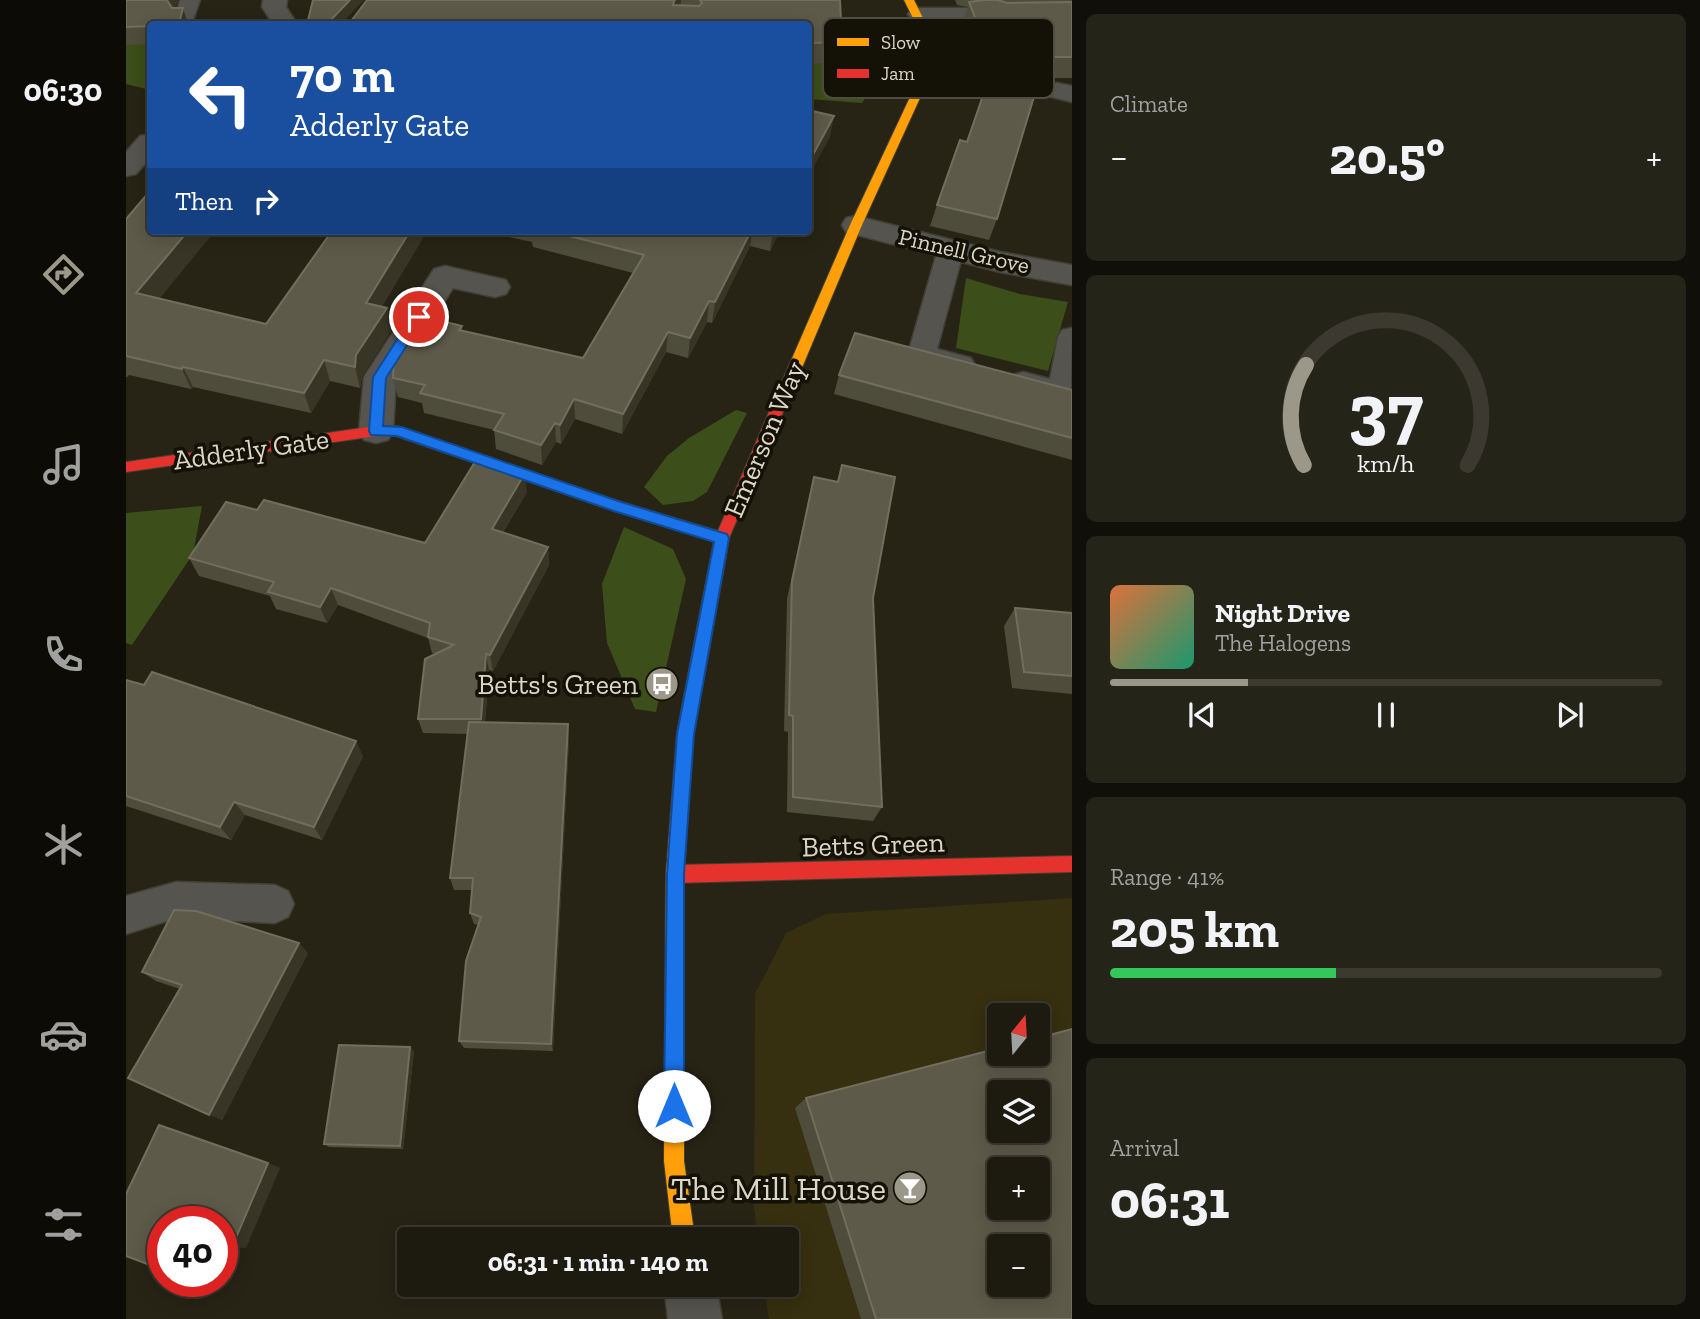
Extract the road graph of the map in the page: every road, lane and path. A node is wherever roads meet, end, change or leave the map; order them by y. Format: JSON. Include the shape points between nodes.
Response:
{"nodes":[{"id":1,"x":275,"y":0,"type":"edge"},
{"id":2,"x":914,"y":7,"type":"edge"},
{"id":3,"x":969,"y":14,"type":"edge"},
{"id":4,"x":283,"y":21,"type":"edge"},
{"id":5,"x":915,"y":98,"type":"edge"},
{"id":6,"x":147,"y":145,"type":"edge"},
{"id":7,"x":126,"y":168,"type":"edge"},
{"id":8,"x":856,"y":225,"type":"junction"},
{"id":9,"x":951,"y":249,"type":"junction"},
{"id":10,"x":1072,"y":275,"type":"edge"},
{"id":11,"x":495,"y":287,"type":"dead end"},
{"id":12,"x":1072,"y":337,"type":"edge"},
{"id":13,"x":376,"y":431,"type":"junction"},
{"id":14,"x":126,"y":467,"type":"edge"},
{"id":15,"x":722,"y":538,"type":"junction"},
{"id":16,"x":1072,"y":864,"type":"edge"},
{"id":17,"x":676,"y":874,"type":"junction"},
{"id":18,"x":275,"y":904,"type":"dead end"},
{"id":19,"x":126,"y":915,"type":"edge"},
{"id":20,"x":682,"y":1227,"type":"edge"},
{"id":21,"x":692,"y":1297,"type":"edge"},
{"id":22,"x":695,"y":1319,"type":"edge"}],
"edges":[{"from":1,"to":4,"type":"street"},
{"from":2,"to":3,"type":"lane"},
{"from":5,"to":8,"type":"street","name":"Emerson Way"},
{"from":6,"to":7,"type":"street"},
{"from":8,"to":9,"type":"street","name":"Pinnell Grove"},
{"from":8,"to":15,"type":"street","name":"Emerson Way"},
{"from":9,"to":10,"type":"street","name":"Pinnell Grove"},
{"from":9,"to":12,"type":"lane","via":[[922,354],[1061,393]]},
{"from":11,"to":13,"type":"street","via":[[445,276],[380,377]]},
{"from":13,"to":14,"type":"street","name":"Adderly Gate"},
{"from":13,"to":15,"type":"street","name":"Adderly Gate","via":[[397,431]]},
{"from":15,"to":17,"type":"street","name":"Emerson Way","via":[[685,734]]},
{"from":16,"to":17,"type":"street","name":"Betts Green"},
{"from":17,"to":20,"type":"street","name":"Emerson Way","via":[[674,1161]]},
{"from":18,"to":19,"type":"lane","via":[[176,900]]},
{"from":21,"to":22,"type":"street"}]}
